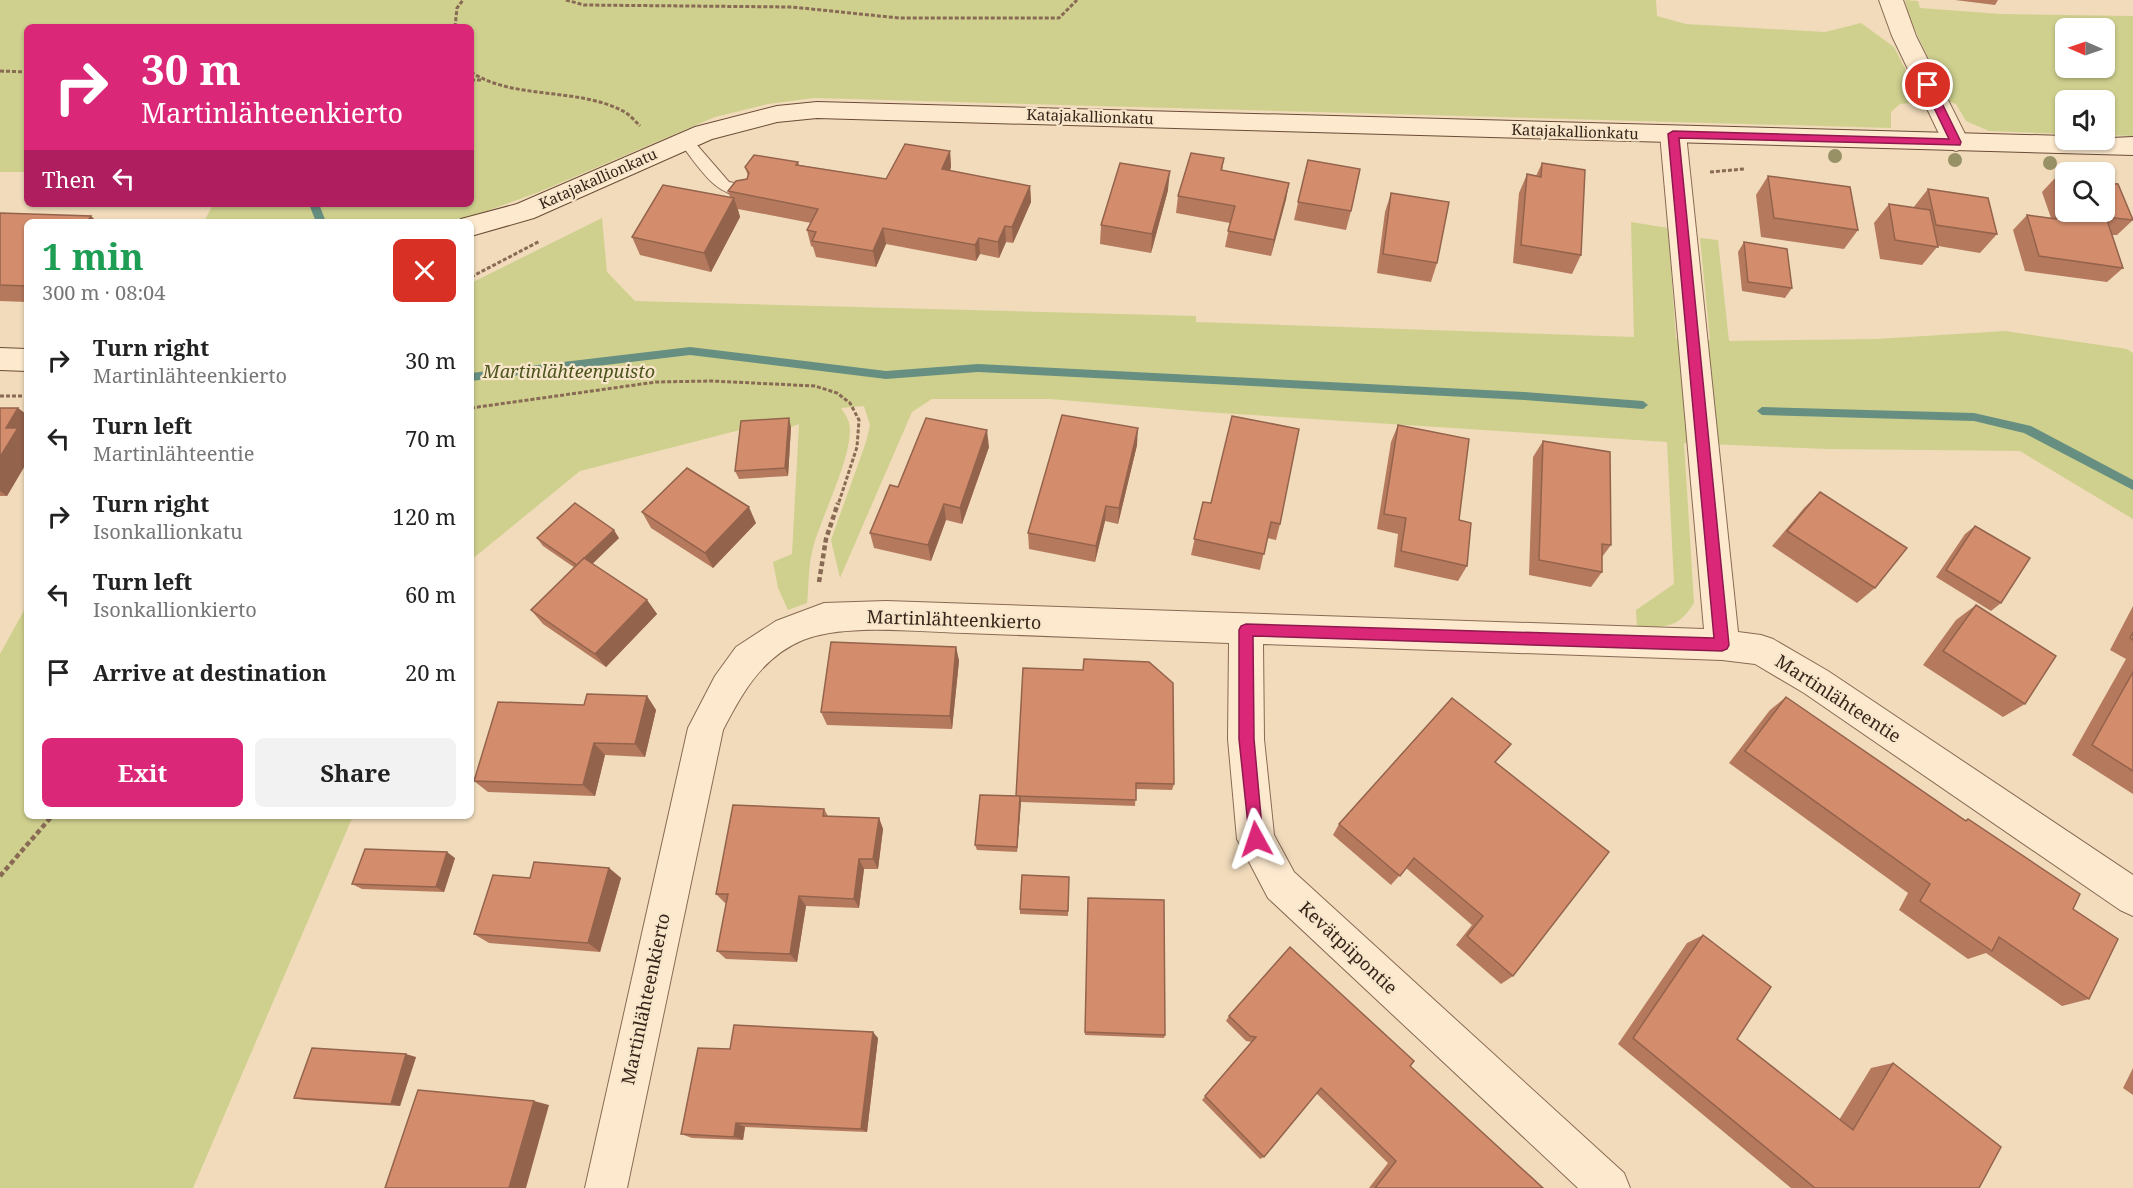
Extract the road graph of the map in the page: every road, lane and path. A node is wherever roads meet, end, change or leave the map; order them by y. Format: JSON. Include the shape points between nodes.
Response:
{"nodes":[{"id":1,"x":463,"y":0,"type":"edge"},
{"id":2,"x":566,"y":0,"type":"edge"},
{"id":3,"x":1077,"y":0,"type":"edge"},
{"id":4,"x":1891,"y":0,"type":"edge"},
{"id":5,"x":455,"y":24,"type":"edge"},
{"id":6,"x":0,"y":71,"type":"edge"},
{"id":7,"x":24,"y":72,"type":"edge"},
{"id":8,"x":474,"y":74,"type":"edge"},
{"id":9,"x":474,"y":80,"type":"edge"},
{"id":10,"x":483,"y":80,"type":"junction"},
{"id":11,"x":1673,"y":134,"type":"junction"},
{"id":12,"x":1956,"y":142,"type":"junction"},
{"id":13,"x":675,"y":144,"type":"junction"},
{"id":14,"x":2133,"y":146,"type":"edge"},
{"id":15,"x":1755,"y":168,"type":"dead end"},
{"id":16,"x":1677,"y":171,"type":"junction"},
{"id":17,"x":746,"y":190,"type":"edge"},
{"id":18,"x":525,"y":211,"type":"junction"},
{"id":19,"x":474,"y":225,"type":"edge"},
{"id":20,"x":543,"y":240,"type":"dead end"},
{"id":21,"x":474,"y":244,"type":"edge"},
{"id":22,"x":474,"y":275,"type":"edge"},
{"id":23,"x":0,"y":359,"type":"edge"},
{"id":24,"x":24,"y":360,"type":"edge"},
{"id":25,"x":0,"y":396,"type":"edge"},
{"id":26,"x":24,"y":396,"type":"edge"},
{"id":27,"x":474,"y":408,"type":"edge"},
{"id":28,"x":824,"y":618,"type":"junction"},
{"id":29,"x":1246,"y":630,"type":"junction"},
{"id":30,"x":1722,"y":645,"type":"junction"},
{"id":31,"x":49,"y":819,"type":"edge"},
{"id":32,"x":0,"y":876,"type":"edge"},
{"id":33,"x":2133,"y":897,"type":"edge"},
{"id":34,"x":606,"y":1188,"type":"edge"},
{"id":35,"x":1609,"y":1188,"type":"edge"}],
"edges":[{"from":1,"to":5,"type":"path","via":[[457,8]]},
{"from":2,"to":3,"type":"path","via":[[584,5],[792,7],[899,18],[1059,18]]},
{"from":4,"to":12,"type":"street","via":[[1904,36]]},
{"from":6,"to":7,"type":"path"},
{"from":8,"to":10,"type":"path"},
{"from":9,"to":10,"type":"path"},
{"from":10,"to":13,"type":"path","via":[[575,96],[623,111]]},
{"from":11,"to":12,"type":"street","name":"Katajakallionkatu"},
{"from":11,"to":13,"type":"street","name":"Katajakallionkatu","via":[[817,110],[743,121]]},
{"from":11,"to":16,"type":"street"},
{"from":12,"to":14,"type":"street","name":"Katajakallionkatu"},
{"from":13,"to":17,"type":"lane","via":[[724,186]]},
{"from":13,"to":18,"type":"street","name":"Katajakallionkatu"},
{"from":15,"to":16,"type":"path"},
{"from":16,"to":30,"type":"street"},
{"from":18,"to":19,"type":"street","name":"Katajakallionkatu"},
{"from":18,"to":21,"type":"street","name":"Katajakallionkatu"},
{"from":20,"to":22,"type":"path"},
{"from":23,"to":24,"type":"street"},
{"from":25,"to":26,"type":"path"},
{"from":27,"to":28,"type":"path","via":[[656,381],[815,386],[837,393],[850,403],[859,420],[857,447],[826,539],[818,590]]},
{"from":28,"to":29,"type":"street","name":"Martinlähteenkierto","via":[[898,617]]},
{"from":28,"to":34,"type":"street","name":"Martinlähteenkierto","via":[[788,632],[748,658],[727,687],[706,728]]},
{"from":29,"to":30,"type":"street","name":"Martinlähteenkierto"},
{"from":29,"to":35,"type":"street","name":"Kevätpiipontie","via":[[1246,739],[1256,839],[1281,885]]},
{"from":30,"to":33,"type":"street","name":"Martinlähteentie","via":[[1761,650],[1816,682]]},
{"from":31,"to":32,"type":"path"}]}
